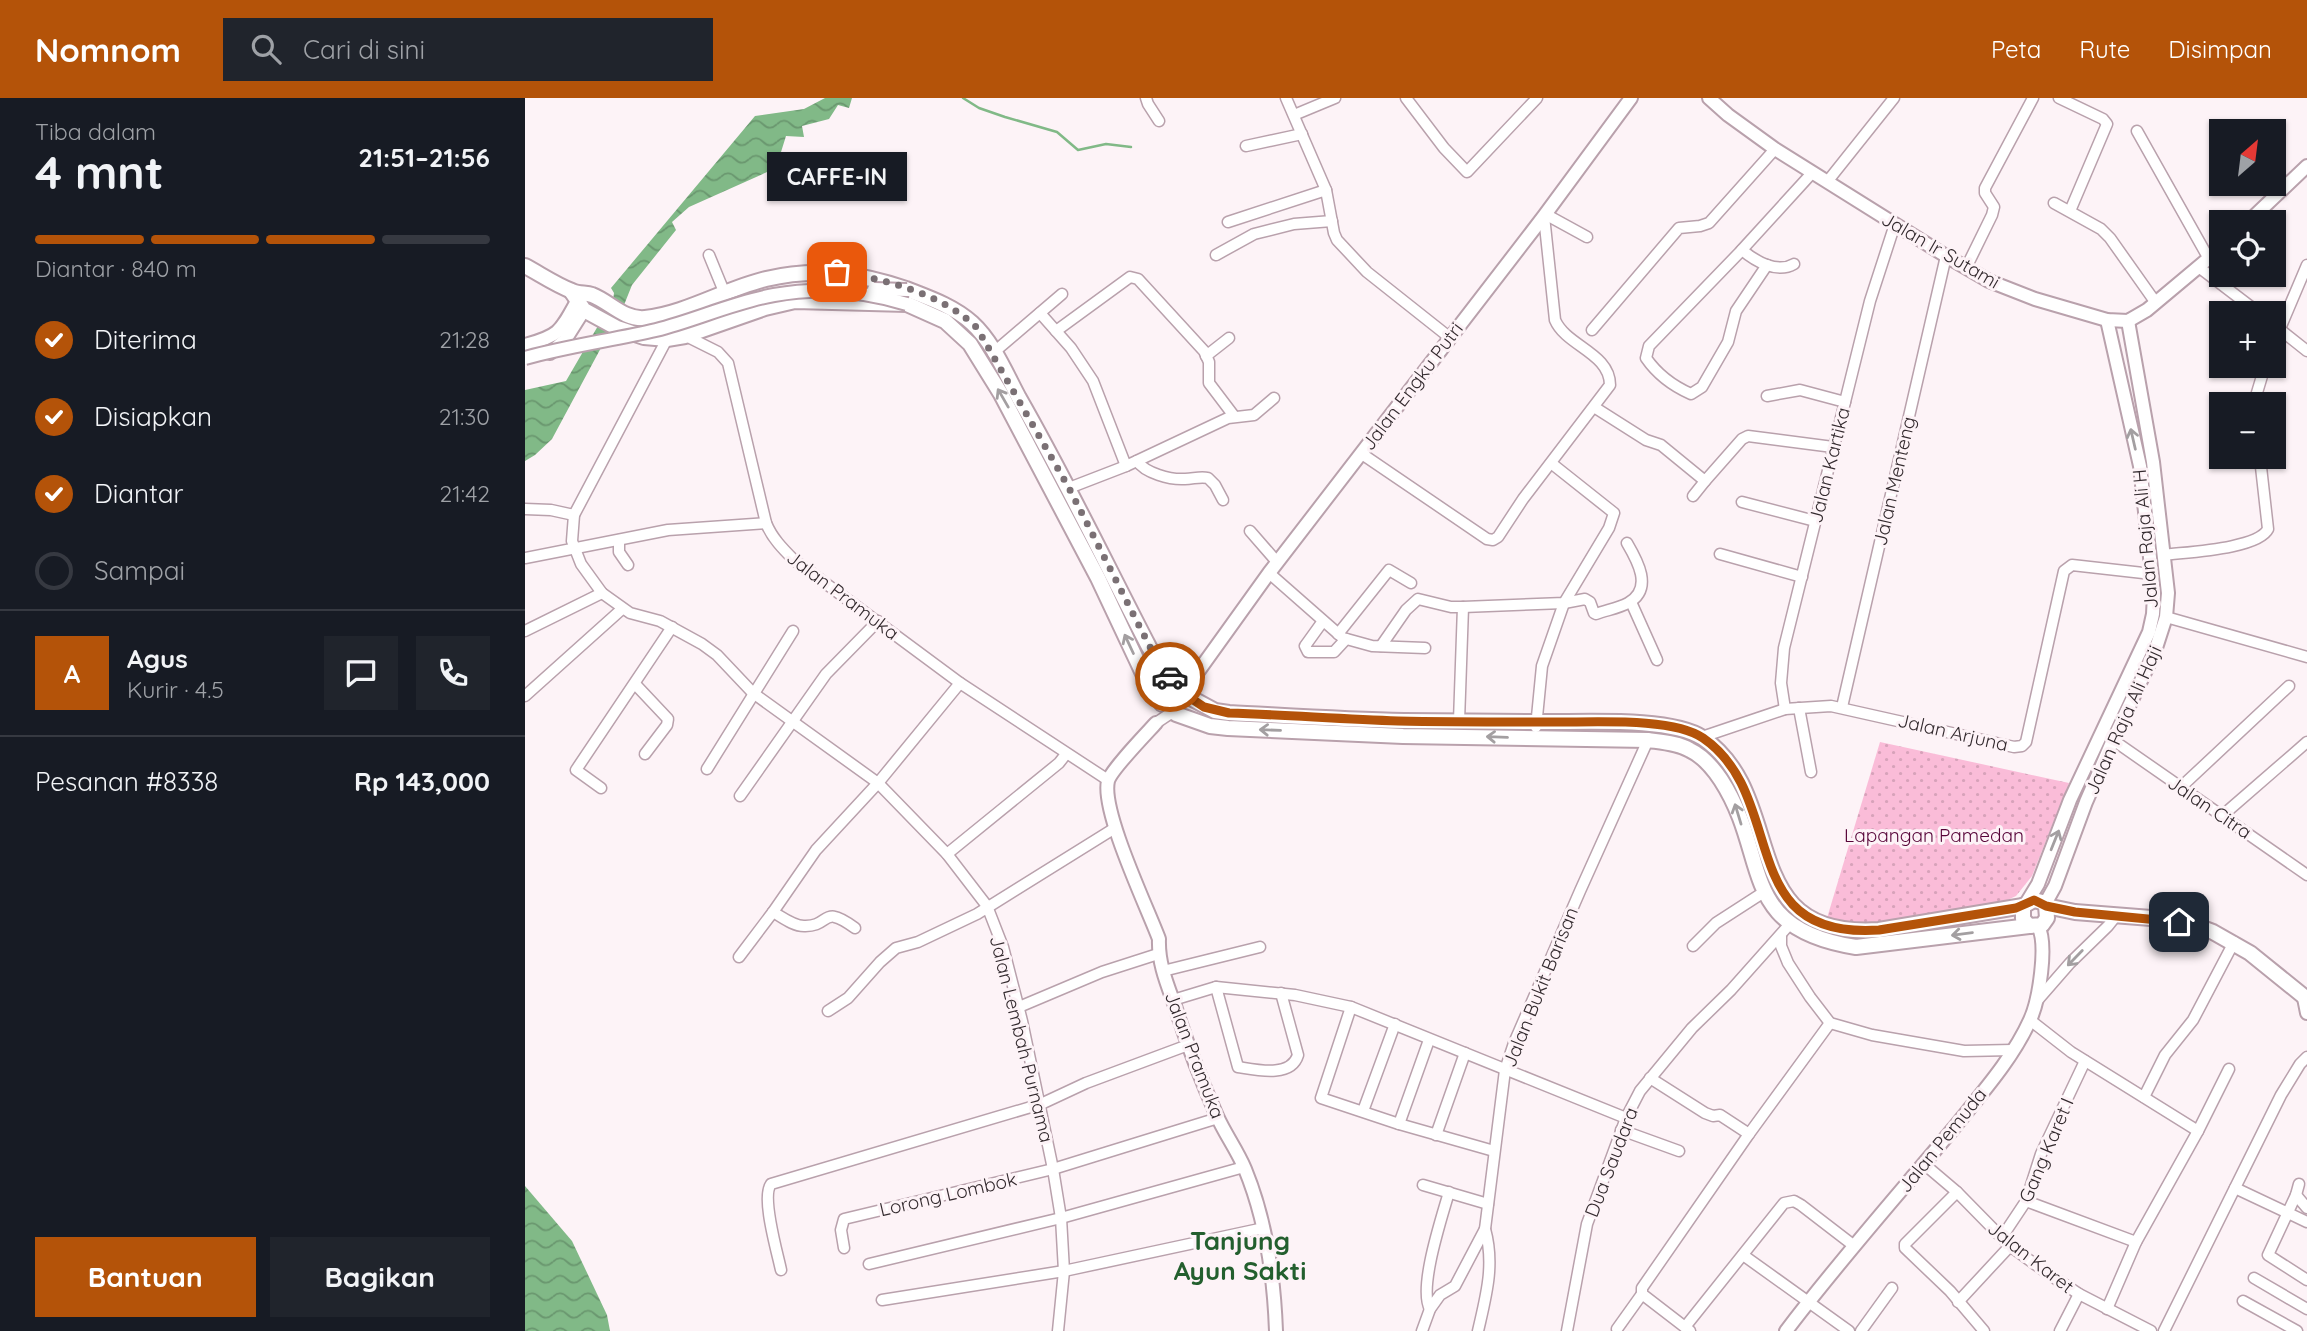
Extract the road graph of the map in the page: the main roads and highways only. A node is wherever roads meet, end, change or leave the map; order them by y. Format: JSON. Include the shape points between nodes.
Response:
{"nodes":[{"id":1,"x":1631,"y":98,"type":"edge"},
{"id":2,"x":1709,"y":98,"type":"edge"},
{"id":3,"x":2307,"y":166,"type":"edge"},
{"id":4,"x":2261,"y":210,"type":"edge"},
{"id":5,"x":2209,"y":259,"type":"edge"},
{"id":6,"x":525,"y":266,"type":"edge"},
{"id":7,"x":907,"y":297,"type":"junction"},
{"id":8,"x":582,"y":305,"type":"junction"},
{"id":9,"x":2107,"y":320,"type":"junction"},
{"id":10,"x":2128,"y":321,"type":"junction"},
{"id":11,"x":525,"y":345,"type":"edge"},
{"id":12,"x":525,"y":351,"type":"edge"},
{"id":13,"x":525,"y":358,"type":"edge"},
{"id":14,"x":525,"y":364,"type":"edge"},
{"id":15,"x":1023,"y":419,"type":"junction"},
{"id":16,"x":2148,"y":632,"type":"junction"},
{"id":17,"x":2162,"y":634,"type":"junction"},
{"id":18,"x":1195,"y":676,"type":"road end"},
{"id":19,"x":1185,"y":691,"type":"junction"},
{"id":20,"x":1168,"y":709,"type":"junction"},
{"id":21,"x":1156,"y":723,"type":"road end"},
{"id":22,"x":1757,"y":851,"type":"junction"},
{"id":23,"x":2025,"y":904,"type":"junction"},
{"id":24,"x":2045,"y":905,"type":"junction"},
{"id":25,"x":2075,"y":912,"type":"junction"},
{"id":26,"x":2036,"y":925,"type":"junction"},
{"id":27,"x":2306,"y":998,"type":"edge"},
{"id":28,"x":2307,"y":1013,"type":"edge"},
{"id":29,"x":1276,"y":1331,"type":"edge"},
{"id":30,"x":1786,"y":1331,"type":"edge"}],
"edges":[{"from":1,"to":18,"type":"main road","name":"Jalan Engku Putri"},
{"from":2,"to":9,"type":"main road","name":"Jalan Ir Sutami","via":[[1775,149],[1989,281]]},
{"from":3,"to":4,"type":"main road"},
{"from":5,"to":10,"type":"main road"},
{"from":6,"to":8,"type":"highway"},
{"from":7,"to":8,"type":"highway","via":[[795,301],[667,339],[617,328]]},
{"from":7,"to":8,"type":"highway","via":[[883,281],[815,272],[763,279],[646,318],[625,314],[593,296]]},
{"from":7,"to":12,"type":"main road","bridge":true,"via":[[883,290],[789,286],[672,320]]},
{"from":7,"to":13,"type":"main road","bridge":true,"via":[[835,291],[772,295],[655,330]]},
{"from":15,"to":7,"type":"highway","one_way":true,"via":[[958,331]]},
{"from":7,"to":15,"type":"highway","via":[[932,298],[977,328]]},
{"from":8,"to":11,"type":"main road","via":[[553,336]]},
{"from":8,"to":14,"type":"main road","via":[[565,340],[549,354]]},
{"from":9,"to":10,"type":"main road","name":"Jalan Ir Sutami"},
{"from":16,"to":9,"type":"main road","name":"Jalan Raja Ali H","one_way":true,"via":[[2153,614],[2152,574],[2140,466]]},
{"from":10,"to":17,"type":"main road","name":"Jalan Raja Ali Haji","via":[[2164,555],[2168,593]]},
{"from":15,"to":19,"type":"highway","via":[[1069,488],[1150,647],[1165,672]]},
{"from":20,"to":15,"type":"highway","one_way":true,"via":[[1147,681]]},
{"from":16,"to":17,"type":"main road"},
{"from":23,"to":16,"type":"main road","name":"Jalan Raja Ali H","one_way":true,"via":[[2038,884],[2070,800]]},
{"from":17,"to":24,"type":"main road","name":"Jalan Raja Ali Haji"},
{"from":19,"to":20,"type":"highway","via":[[1187,708]]},
{"from":19,"to":20,"type":"highway","via":[[1172,685],[1164,691]]},
{"from":19,"to":22,"type":"highway","via":[[1215,711],[1229,713],[1656,725],[1684,730],[1702,737],[1726,760],[1748,793]]},
{"from":22,"to":20,"type":"highway","one_way":true,"via":[[1734,801],[1705,760],[1689,749],[1648,740],[1228,728],[1210,726]]},
{"from":21,"to":29,"type":"main road","name":"Jalan Pramuka","via":[[1108,780],[1108,799],[1159,939],[1163,971],[1188,1045],[1244,1167],[1263,1228]]},
{"from":22,"to":23,"type":"highway","via":[[1799,911],[1841,929],[1879,930]]},
{"from":26,"to":22,"type":"highway","one_way":true,"via":[[1856,947],[1836,944],[1785,930],[1764,891]]},
{"from":23,"to":24,"type":"highway","via":[[2034,900]]},
{"from":23,"to":26,"type":"highway","via":[[2021,915]]},
{"from":24,"to":25,"type":"highway"},
{"from":24,"to":26,"type":"highway","via":[[2047,918]]},
{"from":25,"to":26,"type":"highway"},
{"from":25,"to":27,"type":"highway","via":[[2197,926],[2262,961]]},
{"from":26,"to":30,"type":"main road","name":"Jalan Pemuda","via":[[2042,933],[2036,1003],[2013,1050],[1970,1109]]},
{"from":27,"to":28,"type":"main road"}]}
